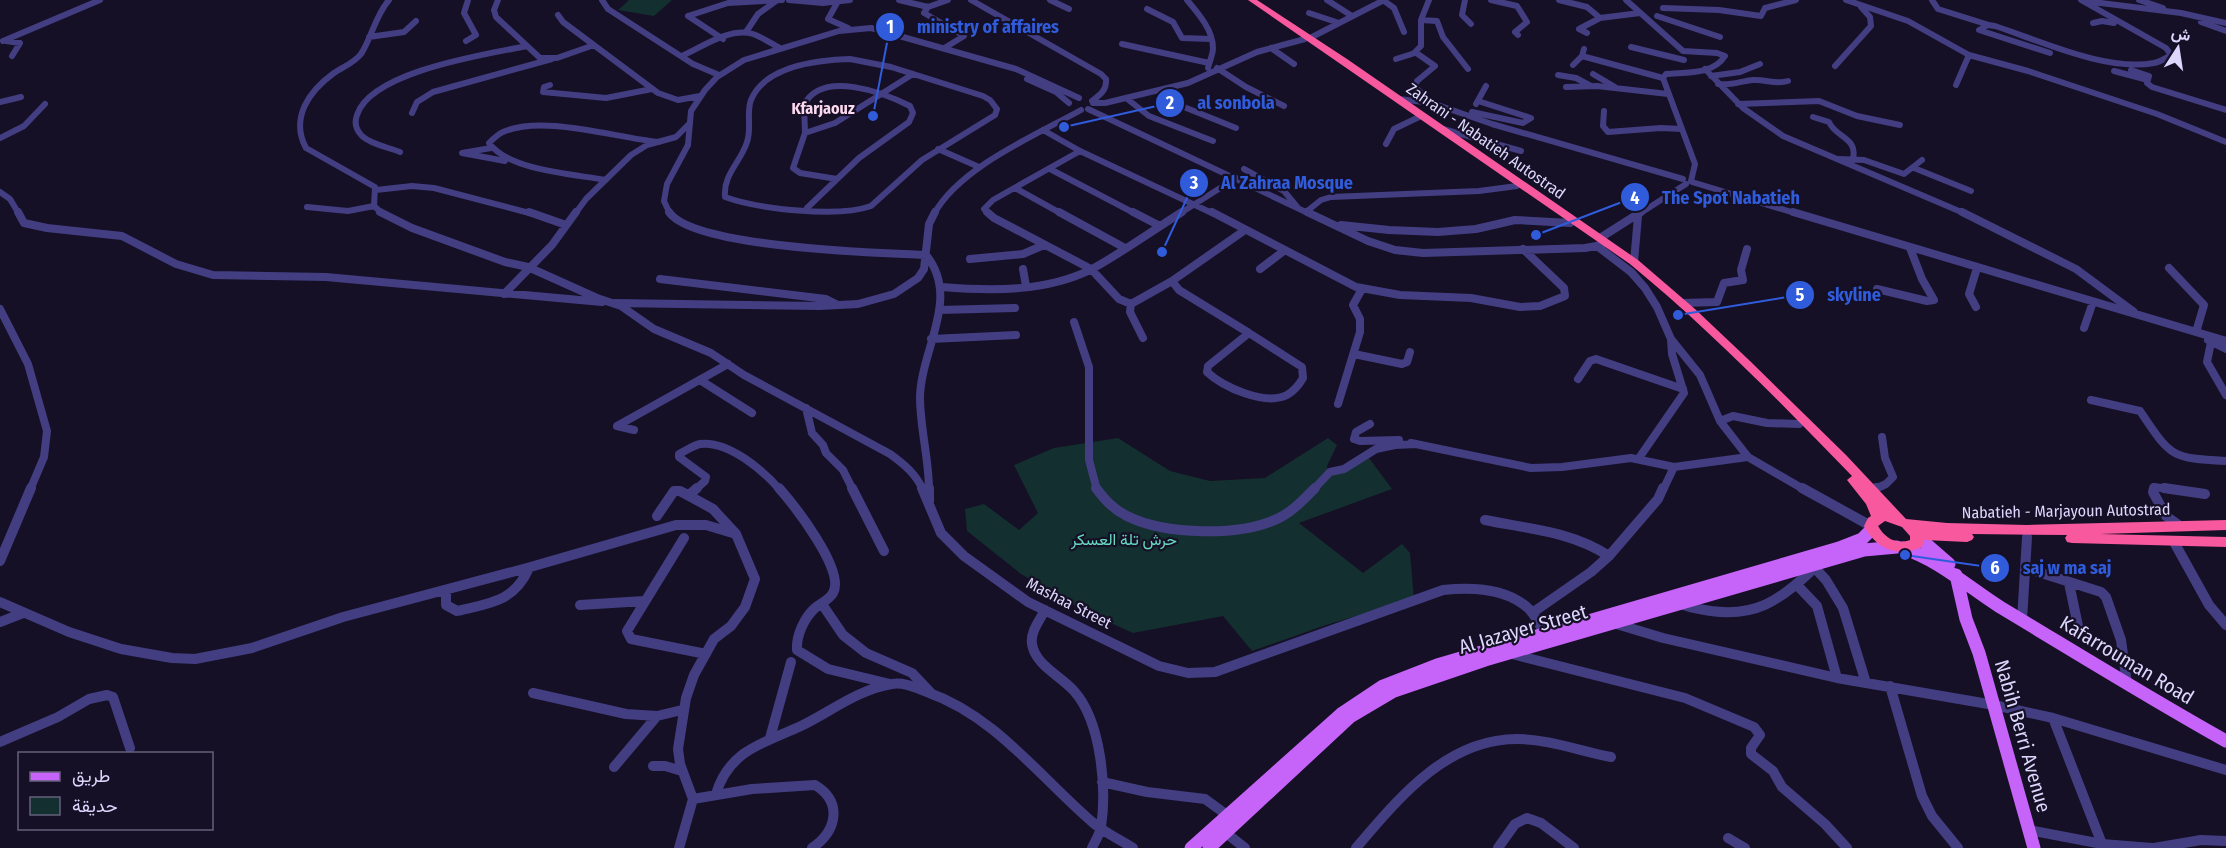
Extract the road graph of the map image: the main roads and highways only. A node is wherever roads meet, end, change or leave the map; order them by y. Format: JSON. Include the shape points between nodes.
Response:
{"nodes":[{"id":1,"x":1250,"y":0,"type":"edge"},
{"id":2,"x":1359,"y":73,"type":"junction"},
{"id":3,"x":1600,"y":243,"type":"junction"},
{"id":4,"x":1904,"y":522,"type":"junction"},
{"id":5,"x":1874,"y":524,"type":"junction"},
{"id":6,"x":2226,"y":525,"type":"edge"},
{"id":7,"x":1918,"y":536,"type":"junction"},
{"id":8,"x":2226,"y":542,"type":"edge"},
{"id":9,"x":1900,"y":547,"type":"junction"},
{"id":10,"x":1961,"y":577,"type":"junction"},
{"id":11,"x":1988,"y":599,"type":"junction"},
{"id":12,"x":1969,"y":603,"type":"junction"},
{"id":13,"x":2022,"y":618,"type":"junction"},
{"id":14,"x":1974,"y":634,"type":"junction"},
{"id":15,"x":2226,"y":741,"type":"edge"},
{"id":16,"x":1191,"y":848,"type":"edge"},
{"id":17,"x":1209,"y":848,"type":"edge"},
{"id":18,"x":2034,"y":848,"type":"edge"}],
"edges":[{"from":1,"to":2,"type":"highway","name":"Zahrani - Nabatieh Autostrad"},
{"from":2,"to":3,"type":"highway","name":"Zahrani - Nabatieh Autostrad"},
{"from":2,"to":3,"type":"highway","name":"Zahrani - Nabatieh Autostrad"},
{"from":3,"to":4,"type":"highway","name":"Zahrani - Nabatieh Autostrad","via":[[1634,262],[1682,303]]},
{"from":3,"to":5,"type":"highway","name":"Zahrani - Nabatieh Autostrad","via":[[1672,298],[1799,423],[1872,502]]},
{"from":4,"to":5,"type":"highway","name":"Nabatieh - Marjayoun Autostrad"},
{"from":4,"to":6,"type":"highway","name":"Nabatieh - Marjayoun Autostrad","via":[[1968,530]]},
{"from":4,"to":7,"type":"highway","name":"Zahrani - Nabatieh Autostrad"},
{"from":5,"to":9,"type":"highway","via":[[1881,540]]},
{"from":5,"to":16,"type":"main road","name":"Al Jazayer Street","via":[[1862,539],[1839,548],[1399,679],[1331,722]]},
{"from":7,"to":8,"type":"highway","name":"Nabatieh - Marjayoun Autostrad"},
{"from":7,"to":9,"type":"highway","via":[[1911,547]]},
{"from":7,"to":10,"type":"main road"},
{"from":9,"to":10,"type":"main road","via":[[1926,556]]},
{"from":9,"to":17,"type":"main road","name":"Al Jazayer Street","via":[[1870,548],[1420,681],[1350,717]]},
{"from":10,"to":11,"type":"main road"},
{"from":10,"to":12,"type":"main road"},
{"from":10,"to":13,"type":"main road"},
{"from":10,"to":14,"type":"main road","via":[[1966,619]]},
{"from":11,"to":12,"type":"main road"},
{"from":11,"to":13,"type":"main road"},
{"from":12,"to":14,"type":"main road"},
{"from":13,"to":15,"type":"main road","name":"Kafarrouman Road"},
{"from":14,"to":18,"type":"main road","name":"Nabih Berri Avenue"}]}
